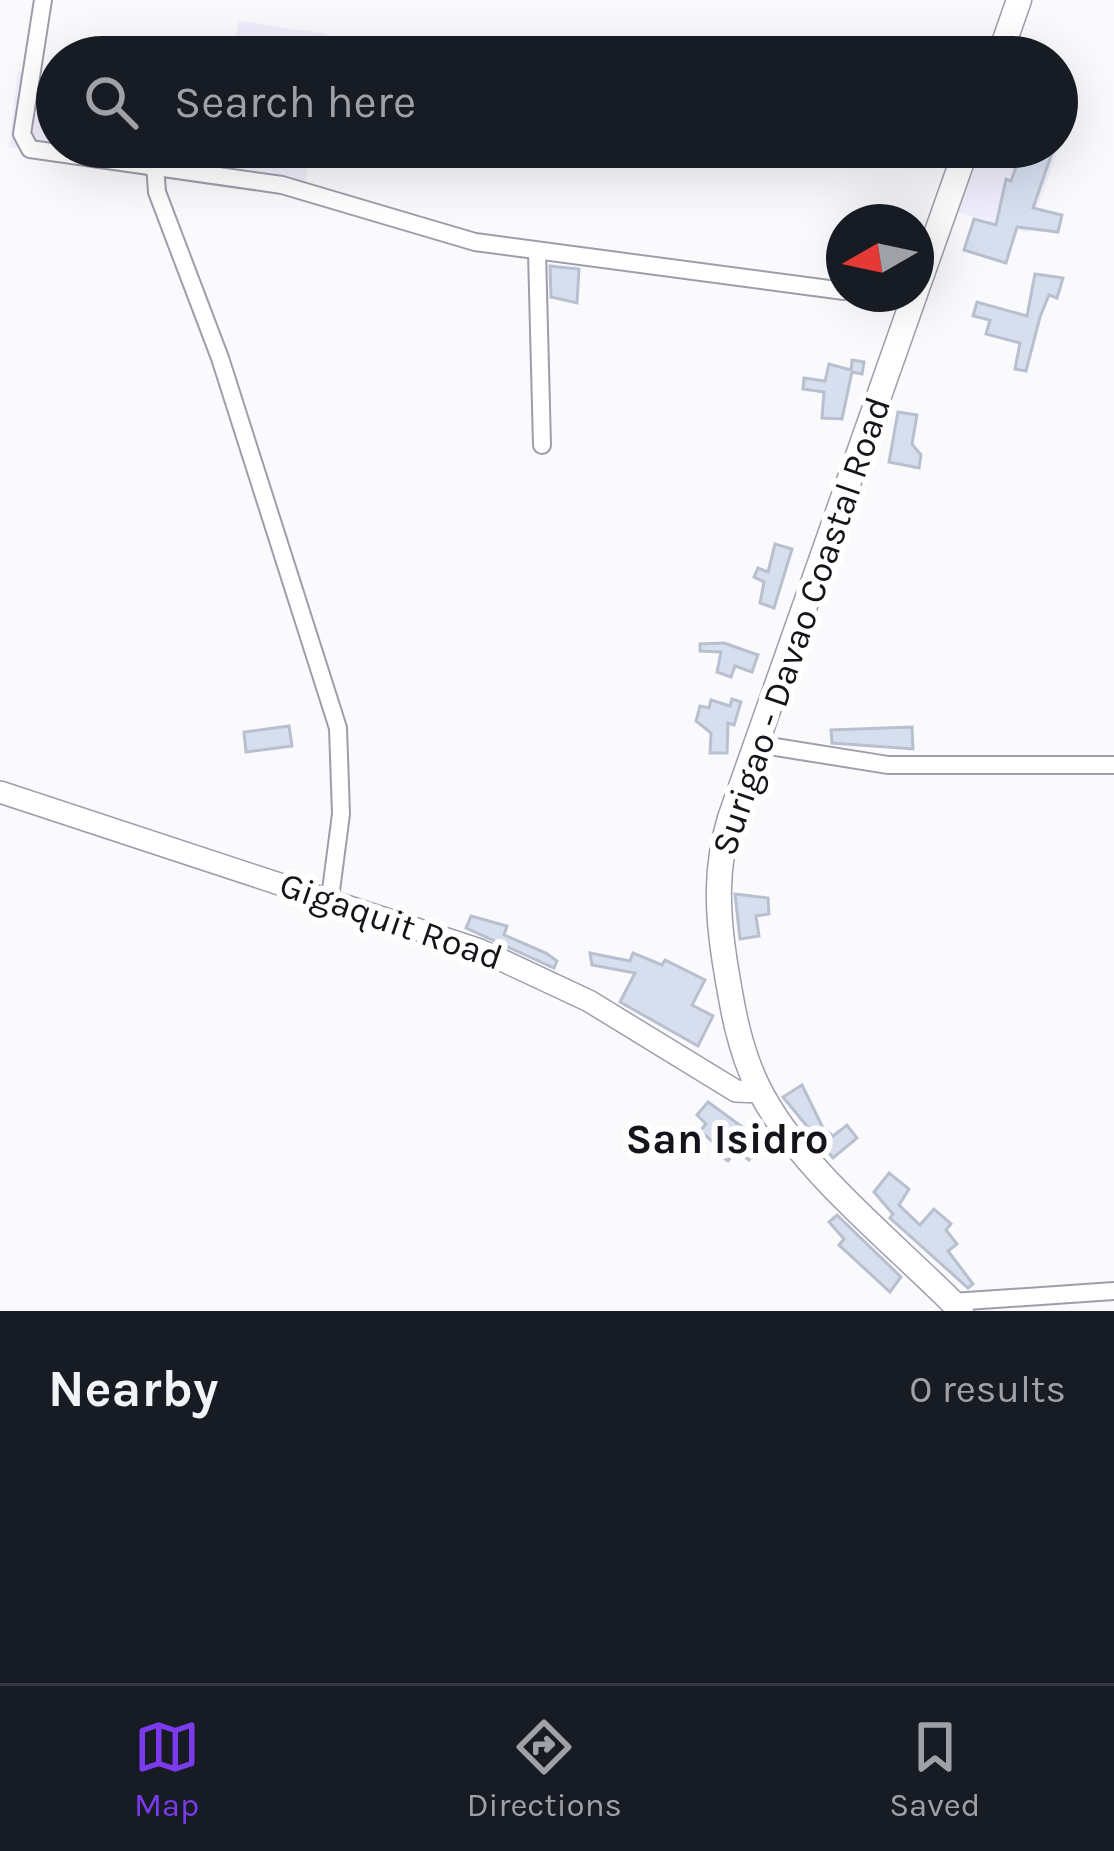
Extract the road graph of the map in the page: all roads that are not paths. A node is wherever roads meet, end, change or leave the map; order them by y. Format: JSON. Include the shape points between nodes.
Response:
{"nodes":[{"id":1,"x":43,"y":0,"type":"edge"},
{"id":2,"x":1019,"y":0,"type":"edge"},
{"id":3,"x":38,"y":36,"type":"edge"},
{"id":4,"x":1006,"y":36,"type":"edge"},
{"id":5,"x":36,"y":50,"type":"edge"},
{"id":6,"x":36,"y":150,"type":"edge"},
{"id":7,"x":155,"y":168,"type":"edge"},
{"id":8,"x":175,"y":168,"type":"edge"},
{"id":9,"x":960,"y":168,"type":"edge"},
{"id":10,"x":934,"y":240,"type":"edge"},
{"id":11,"x":536,"y":252,"type":"junction"},
{"id":12,"x":826,"y":289,"type":"edge"},
{"id":13,"x":908,"y":312,"type":"edge"},
{"id":14,"x":542,"y":445,"type":"dead end"},
{"id":15,"x":757,"y":744,"type":"junction"},
{"id":16,"x":1114,"y":765,"type":"edge"},
{"id":17,"x":0,"y":792,"type":"edge"},
{"id":18,"x":330,"y":898,"type":"junction"},
{"id":19,"x":760,"y":1092,"type":"junction"},
{"id":20,"x":1114,"y":1292,"type":"edge"},
{"id":21,"x":957,"y":1306,"type":"edge"}],
"edges":[{"from":1,"to":3,"type":"street"},
{"from":2,"to":4,"type":"highway"},
{"from":5,"to":6,"type":"street","via":[[23,143]]},
{"from":7,"to":18,"type":"street","via":[[157,193],[216,346],[338,728],[340,814]]},
{"from":8,"to":11,"type":"street","via":[[282,184],[410,227]]},
{"from":9,"to":10,"type":"highway","name":"Surigao - Davao Coastal Road"},
{"from":11,"to":12,"type":"street"},
{"from":11,"to":14,"type":"street"},
{"from":13,"to":15,"type":"highway","name":"Surigao - Davao Coastal Road"},
{"from":15,"to":16,"type":"street","via":[[888,765]]},
{"from":15,"to":19,"type":"highway","name":"Surigao - Davao Coastal Road","via":[[723,842],[717,887],[731,1000]]},
{"from":17,"to":18,"type":"main road","name":"Gigaquit Road"},
{"from":18,"to":19,"type":"main road","name":"Gigaquit Road","via":[[520,967],[736,1090]]},
{"from":19,"to":21,"type":"highway","name":"Surigao - Davao Coastal Road","via":[[811,1160]]},
{"from":20,"to":21,"type":"street"}]}
